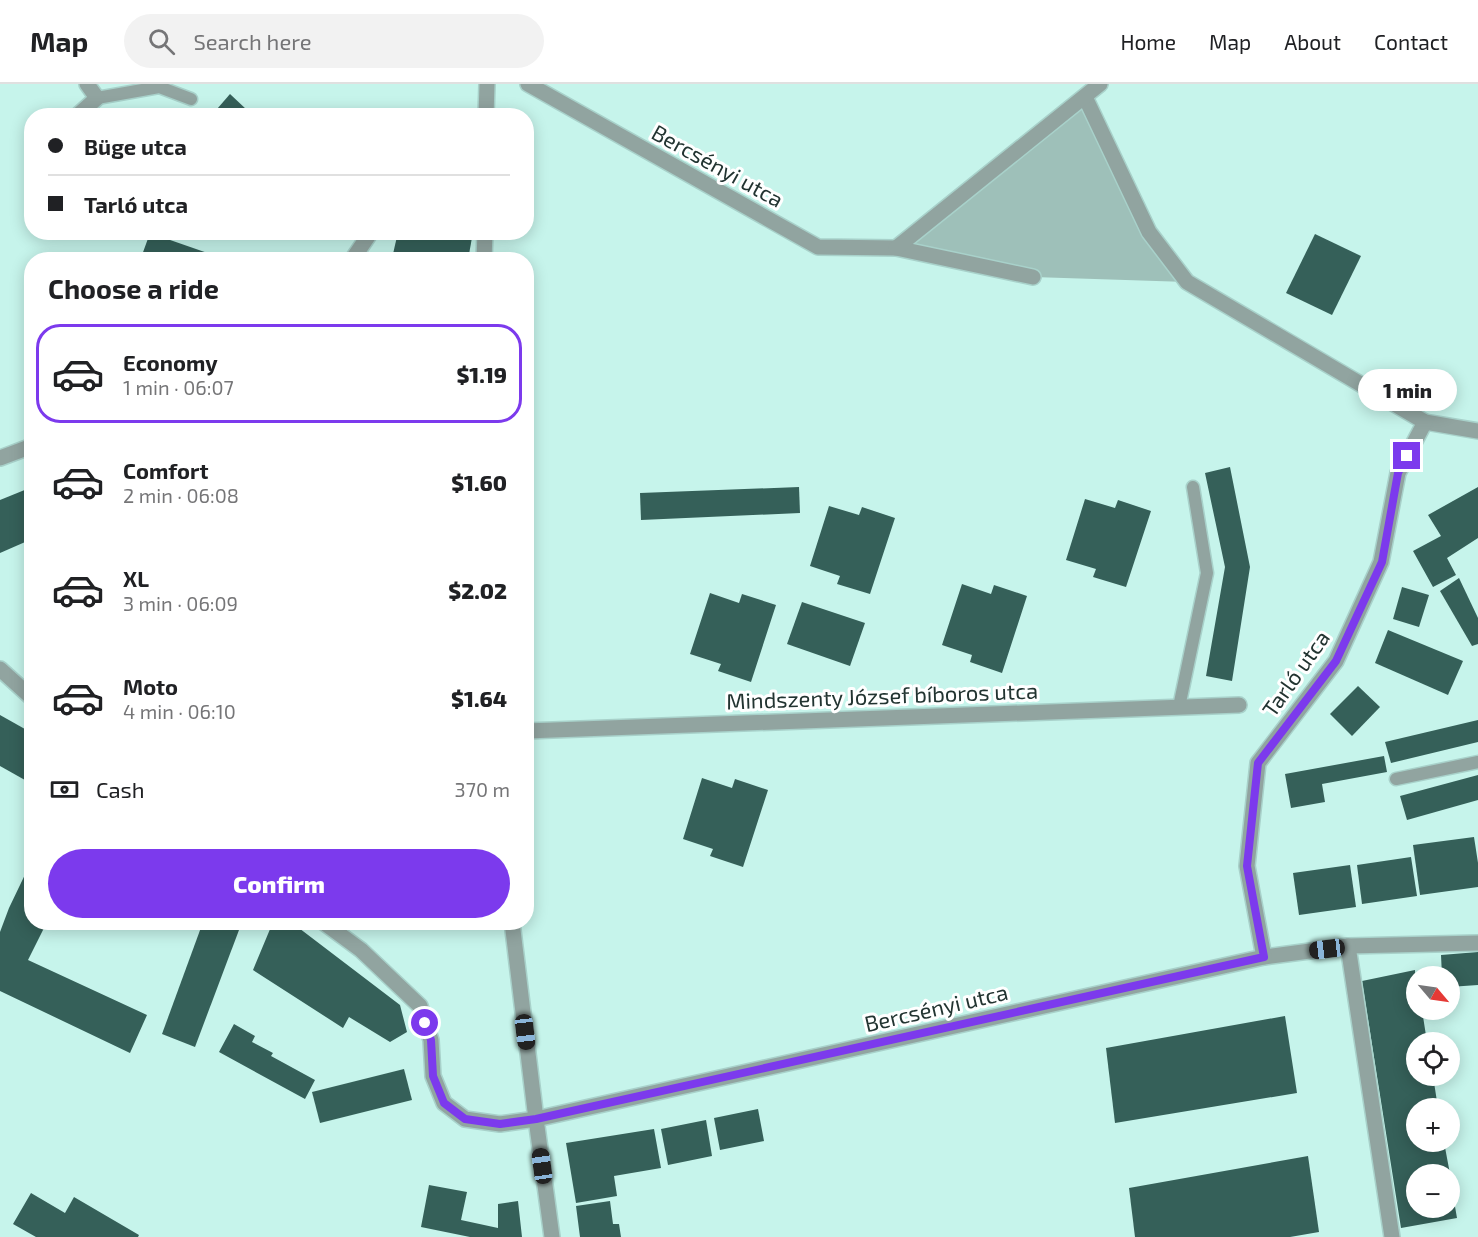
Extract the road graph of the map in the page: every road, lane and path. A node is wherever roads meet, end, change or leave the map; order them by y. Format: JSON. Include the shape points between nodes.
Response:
{"nodes":[{"id":1,"x":87,"y":84,"type":"edge"},
{"id":2,"x":487,"y":84,"type":"edge"},
{"id":3,"x":528,"y":84,"type":"edge"},
{"id":4,"x":1100,"y":84,"type":"edge"},
{"id":5,"x":1085,"y":97,"type":"junction"},
{"id":6,"x":97,"y":98,"type":"junction"},
{"id":7,"x":191,"y":99,"type":"dead end"},
{"id":8,"x":86,"y":108,"type":"edge"},
{"id":9,"x":486,"y":108,"type":"edge"},
{"id":10,"x":896,"y":248,"type":"junction"},
{"id":11,"x":1033,"y":277,"type":"dead end"},
{"id":12,"x":1425,"y":422,"type":"junction"},
{"id":13,"x":1478,"y":431,"type":"edge"},
{"id":14,"x":24,"y":449,"type":"edge"},
{"id":15,"x":0,"y":458,"type":"edge"},
{"id":16,"x":1193,"y":487,"type":"dead end"},
{"id":17,"x":0,"y":669,"type":"edge"},
{"id":18,"x":24,"y":691,"type":"edge"},
{"id":19,"x":1239,"y":705,"type":"dead end"},
{"id":20,"x":1179,"y":707,"type":"junction"},
{"id":21,"x":534,"y":731,"type":"edge"},
{"id":22,"x":1478,"y":762,"type":"edge"},
{"id":23,"x":1396,"y":779,"type":"dead end"},
{"id":24,"x":335,"y":930,"type":"edge"},
{"id":25,"x":513,"y":930,"type":"edge"},
{"id":26,"x":1478,"y":943,"type":"edge"},
{"id":27,"x":1348,"y":946,"type":"junction"},
{"id":28,"x":1264,"y":957,"type":"junction"},
{"id":29,"x":536,"y":1119,"type":"junction"},
{"id":30,"x":552,"y":1237,"type":"edge"},
{"id":31,"x":1392,"y":1237,"type":"edge"}],
"edges":[{"from":1,"to":6,"type":"street"},
{"from":2,"to":9,"type":"street"},
{"from":3,"to":10,"type":"street","name":"Bercsényi utca","via":[[818,248]]},
{"from":4,"to":5,"type":"street"},
{"from":5,"to":10,"type":"street"},
{"from":5,"to":12,"type":"street","via":[[1149,232],[1187,282]]},
{"from":6,"to":7,"type":"lane","via":[[159,87]]},
{"from":6,"to":8,"type":"street"},
{"from":10,"to":11,"type":"street","name":"Bercsényi utca"},
{"from":12,"to":13,"type":"street"},
{"from":12,"to":28,"type":"street","name":"Tarló utca","via":[[1398,473],[1382,562],[1336,661],[1258,763],[1247,866]]},
{"from":14,"to":15,"type":"street"},
{"from":16,"to":20,"type":"lane","via":[[1207,573]]},
{"from":17,"to":18,"type":"street"},
{"from":19,"to":20,"type":"street","name":"Mindszenty József bíboros utca"},
{"from":20,"to":21,"type":"street","name":"Mindszenty József bíboros utca"},
{"from":22,"to":23,"type":"lane"},
{"from":24,"to":29,"type":"street","name":"Bercsényi utca","via":[[420,1006],[431,1040],[433,1076],[444,1103],[465,1119],[500,1124]]},
{"from":25,"to":29,"type":"street"},
{"from":26,"to":27,"type":"street","name":"Bercsényi utca"},
{"from":27,"to":28,"type":"street","name":"Bercsényi utca"},
{"from":27,"to":31,"type":"street"},
{"from":28,"to":29,"type":"street","name":"Bercsényi utca"},
{"from":29,"to":30,"type":"street"}]}
